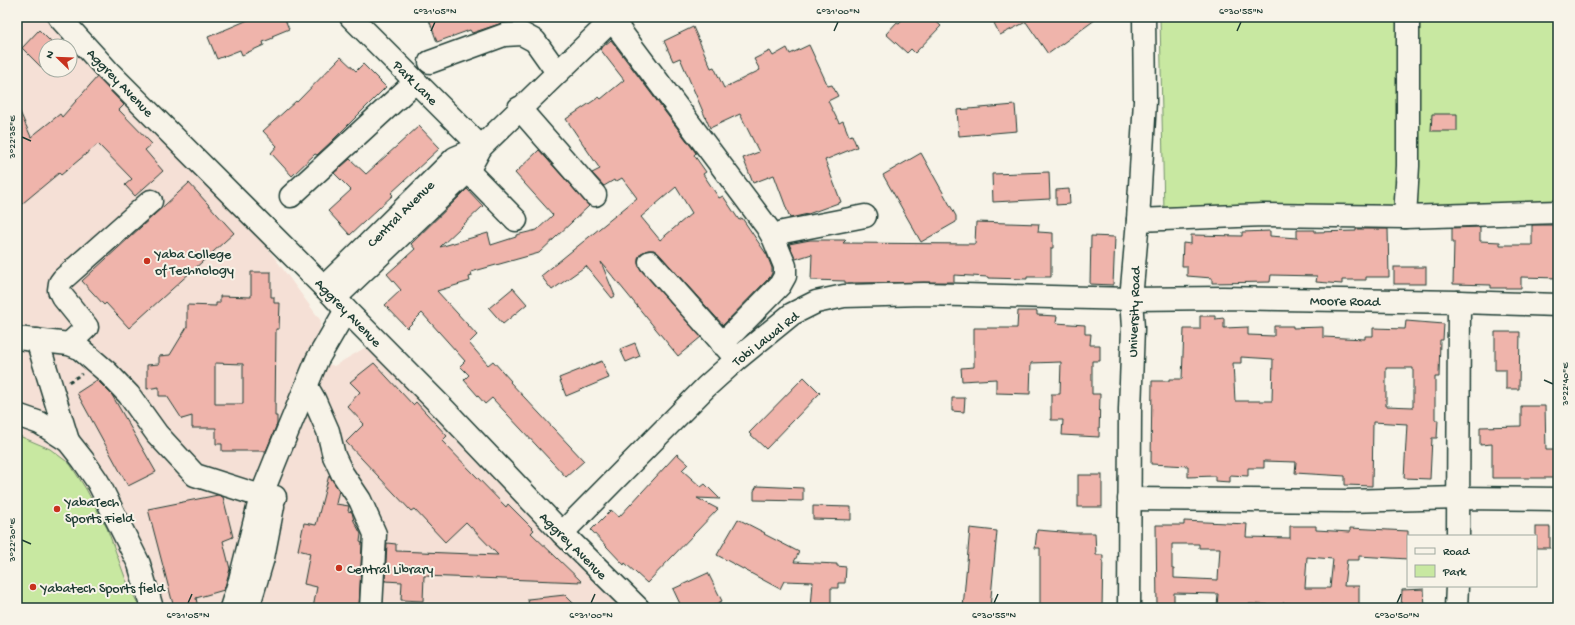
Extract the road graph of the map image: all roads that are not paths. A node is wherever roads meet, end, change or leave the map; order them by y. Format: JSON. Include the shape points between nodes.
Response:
{"nodes":[{"id":1,"x":59,"y":17,"type":"edge"},
{"id":2,"x":351,"y":17,"type":"edge"},
{"id":3,"x":1144,"y":17,"type":"edge"},
{"id":4,"x":1408,"y":17,"type":"edge"},
{"id":5,"x":617,"y":18,"type":"edge"},
{"id":6,"x":430,"y":62,"type":"dead end"},
{"id":7,"x":557,"y":72,"type":"junction"},
{"id":8,"x":415,"y":82,"type":"junction"},
{"id":9,"x":519,"y":108,"type":"junction"},
{"id":10,"x":481,"y":146,"type":"junction"},
{"id":11,"x":468,"y":171,"type":"junction"},
{"id":12,"x":595,"y":195,"type":"dead end"},
{"id":13,"x":291,"y":196,"type":"dead end"},
{"id":14,"x":151,"y":201,"type":"dead end"},
{"id":15,"x":1558,"y":212,"type":"edge"},
{"id":16,"x":865,"y":216,"type":"dead end"},
{"id":17,"x":1406,"y":217,"type":"junction"},
{"id":18,"x":516,"y":220,"type":"dead end"},
{"id":19,"x":1138,"y":220,"type":"junction"},
{"id":20,"x":773,"y":237,"type":"junction"},
{"id":21,"x":373,"y":251,"type":"junction"},
{"id":22,"x":650,"y":262,"type":"dead end"},
{"id":23,"x":1131,"y":299,"type":"junction"},
{"id":24,"x":1459,"y":302,"type":"junction"},
{"id":25,"x":341,"y":304,"type":"junction"},
{"id":26,"x":1558,"y":306,"type":"edge"},
{"id":27,"x":27,"y":339,"type":"edge"},
{"id":28,"x":69,"y":344,"type":"junction"},
{"id":29,"x":722,"y":344,"type":"junction"},
{"id":30,"x":737,"y":359,"type":"junction"},
{"id":31,"x":310,"y":393,"type":"junction"},
{"id":32,"x":17,"y":415,"type":"edge"},
{"id":33,"x":68,"y":440,"type":"junction"},
{"id":34,"x":268,"y":497,"type":"junction"},
{"id":35,"x":1459,"y":498,"type":"junction"},
{"id":36,"x":1129,"y":499,"type":"junction"},
{"id":37,"x":1558,"y":499,"type":"edge"},
{"id":38,"x":562,"y":533,"type":"junction"},
{"id":39,"x":1458,"y":535,"type":"edge"},
{"id":40,"x":1457,"y":587,"type":"edge"},
{"id":41,"x":152,"y":608,"type":"edge"},
{"id":42,"x":231,"y":608,"type":"edge"},
{"id":43,"x":248,"y":608,"type":"edge"},
{"id":44,"x":371,"y":608,"type":"edge"},
{"id":45,"x":638,"y":608,"type":"edge"},
{"id":46,"x":1130,"y":608,"type":"edge"},
{"id":47,"x":1456,"y":608,"type":"edge"}],
"edges":[{"from":1,"to":25,"type":"street","name":"Aggrey Avenue","via":[[108,71]]},
{"from":2,"to":8,"type":"street","name":"Park Lane"},
{"from":3,"to":19,"type":"street","name":"University Road","via":[[1145,101]]},
{"from":4,"to":17,"type":"street"},
{"from":5,"to":7,"type":"street","name":"Central Avenue"},
{"from":5,"to":20,"type":"street"},
{"from":6,"to":7,"type":"street","via":[[504,35],[522,34],[535,41]]},
{"from":7,"to":9,"type":"street","name":"Central Avenue"},
{"from":8,"to":10,"type":"street","name":"Park Lane"},
{"from":8,"to":13,"type":"street"},
{"from":9,"to":10,"type":"street","name":"Central Avenue"},
{"from":9,"to":12,"type":"street"},
{"from":10,"to":11,"type":"street","name":"Central Avenue"},
{"from":10,"to":21,"type":"street","name":"Central Avenue","via":[[455,158]]},
{"from":11,"to":18,"type":"street"},
{"from":11,"to":21,"type":"street","name":"Central Avenue"},
{"from":14,"to":28,"type":"street","via":[[60,283],[59,290],[62,296],[87,327]]},
{"from":15,"to":17,"type":"street"},
{"from":16,"to":20,"type":"street","via":[[783,232]]},
{"from":17,"to":19,"type":"street","via":[[1263,215]]},
{"from":19,"to":23,"type":"street","name":"University Road"},
{"from":20,"to":29,"type":"street","via":[[785,266],[785,276]]},
{"from":21,"to":25,"type":"street","name":"Central Avenue"},
{"from":22,"to":29,"type":"street"},
{"from":23,"to":24,"type":"street","name":"Moore Road"},
{"from":23,"to":30,"type":"street","name":"Tobi Lawal Rd","via":[[924,294],[844,296],[816,302],[792,314]]},
{"from":23,"to":36,"type":"street","name":"University Road","via":[[1133,328]]},
{"from":24,"to":26,"type":"street","name":"Moore Road"},
{"from":24,"to":35,"type":"street"},
{"from":25,"to":31,"type":"street","name":"Central Avenue","via":[[324,379]]},
{"from":25,"to":38,"type":"street","name":"Aggrey Avenue"},
{"from":27,"to":28,"type":"street"},
{"from":27,"to":33,"type":"street","via":[[53,392]]},
{"from":28,"to":34,"type":"street","via":[[79,348],[99,364],[129,395],[157,434],[196,475]]},
{"from":29,"to":30,"type":"street"},
{"from":30,"to":38,"type":"street","name":"Tobi Lawal Rd"},
{"from":31,"to":34,"type":"street","name":"Central Avenue","via":[[294,414]]},
{"from":31,"to":44,"type":"street","via":[[328,431],[334,456],[369,517],[375,534]]},
{"from":32,"to":33,"type":"street","via":[[40,423]]},
{"from":33,"to":41,"type":"street","via":[[98,482],[139,564]]},
{"from":34,"to":42,"type":"street"},
{"from":34,"to":43,"type":"street","via":[[263,558]]},
{"from":35,"to":36,"type":"street","via":[[1347,501]]},
{"from":35,"to":37,"type":"street"},
{"from":35,"to":39,"type":"street"},
{"from":36,"to":46,"type":"street","name":"University Road"},
{"from":38,"to":45,"type":"street","name":"Aggrey Avenue"},
{"from":40,"to":47,"type":"street"}]}
